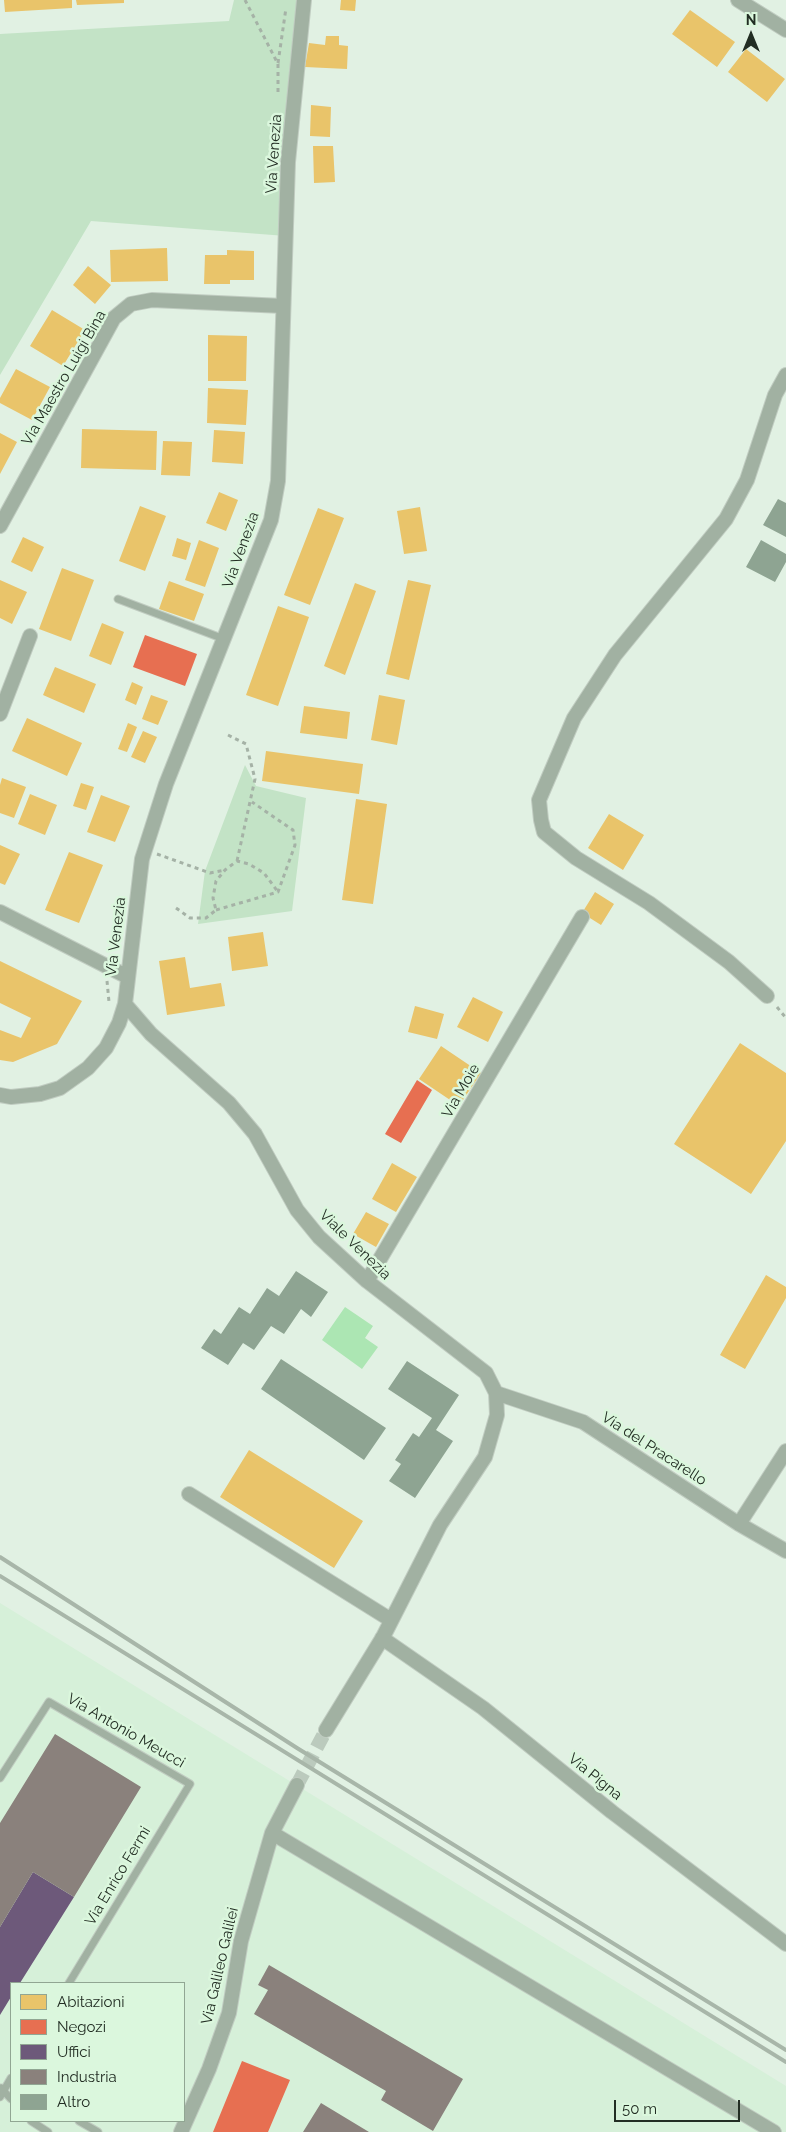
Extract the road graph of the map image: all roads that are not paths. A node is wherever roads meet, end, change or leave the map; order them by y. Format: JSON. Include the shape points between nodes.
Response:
{"nodes":[{"id":1,"x":304,"y":0,"type":"edge"},
{"id":2,"x":738,"y":0,"type":"edge"},
{"id":3,"x":786,"y":30,"type":"edge"},
{"id":4,"x":283,"y":306,"type":"junction"},
{"id":5,"x":786,"y":375,"type":"edge"},
{"id":6,"x":0,"y":526,"type":"edge"},
{"id":7,"x":118,"y":599,"type":"dead end"},
{"id":8,"x":30,"y":636,"type":"dead end"},
{"id":9,"x":225,"y":639,"type":"junction"},
{"id":10,"x":0,"y":714,"type":"edge"},
{"id":11,"x":0,"y":912,"type":"edge"},
{"id":12,"x":582,"y":917,"type":"dead end"},
{"id":13,"x":128,"y":977,"type":"junction"},
{"id":14,"x":767,"y":996,"type":"dead end"},
{"id":15,"x":124,"y":1004,"type":"junction"},
{"id":16,"x":119,"y":1023,"type":"junction"},
{"id":17,"x":151,"y":1034,"type":"junction"},
{"id":18,"x":0,"y":1095,"type":"edge"},
{"id":19,"x":367,"y":1281,"type":"junction"},
{"id":20,"x":496,"y":1393,"type":"junction"},
{"id":21,"x":786,"y":1451,"type":"edge"},
{"id":22,"x":189,"y":1494,"type":"dead end"},
{"id":23,"x":740,"y":1524,"type":"junction"},
{"id":24,"x":786,"y":1551,"type":"edge"},
{"id":25,"x":391,"y":1620,"type":"junction"},
{"id":26,"x":382,"y":1638,"type":"junction"},
{"id":27,"x":326,"y":1730,"type":"tunnel mouth"},
{"id":28,"x":0,"y":1778,"type":"edge"},
{"id":29,"x":190,"y":1784,"type":"joint"},
{"id":30,"x":297,"y":1785,"type":"tunnel mouth"},
{"id":31,"x":272,"y":1833,"type":"junction"},
{"id":32,"x":786,"y":1944,"type":"edge"},
{"id":33,"x":70,"y":1982,"type":"edge"},
{"id":34,"x":10,"y":2080,"type":"edge"},
{"id":35,"x":4,"y":2092,"type":"edge"},
{"id":36,"x":33,"y":2122,"type":"edge"},
{"id":37,"x":81,"y":2122,"type":"edge"},
{"id":38,"x":48,"y":2132,"type":"edge"},
{"id":39,"x":98,"y":2132,"type":"edge"},
{"id":40,"x":181,"y":2132,"type":"edge"},
{"id":41,"x":774,"y":2132,"type":"edge"}],
"edges":[{"from":1,"to":4,"type":"street","name":"Via Venezia","via":[[288,162]]},
{"from":2,"to":3,"type":"street"},
{"from":4,"to":6,"type":"street","name":"Via Maestro Luigi Bina","via":[[152,300],[131,304],[114,318]]},
{"from":4,"to":9,"type":"street","name":"Via Venezia","via":[[278,481],[273,510]]},
{"from":5,"to":14,"type":"street","via":[[775,395],[747,480],[726,519],[615,655],[574,718],[539,800],[544,832],[576,858],[649,902],[729,962]]},
{"from":7,"to":9,"type":"lane"},
{"from":8,"to":10,"type":"street"},
{"from":9,"to":13,"type":"street","name":"Via Venezia","via":[[166,784],[145,849]]},
{"from":11,"to":13,"type":"street"},
{"from":12,"to":19,"type":"street","name":"Via Moie"},
{"from":13,"to":15,"type":"street","name":"Via Venezia"},
{"from":15,"to":16,"type":"street","name":"Via Venezia"},
{"from":15,"to":17,"type":"street","name":"Viale Venezia"},
{"from":16,"to":17,"type":"street","name":"Viale Venezia"},
{"from":16,"to":18,"type":"street","name":"Via Venezia","via":[[106,1048],[88,1068],[60,1088],[30,1095]]},
{"from":17,"to":19,"type":"street","name":"Viale Venezia","via":[[229,1103],[255,1134],[302,1216],[319,1237]]},
{"from":19,"to":20,"type":"street","name":"Viale Venezia","via":[[486,1373]]},
{"from":20,"to":23,"type":"street","name":"Via del Pracarello","via":[[583,1422]]},
{"from":20,"to":25,"type":"street","via":[[497,1415],[485,1457],[440,1525]]},
{"from":21,"to":23,"type":"street"},
{"from":22,"to":25,"type":"street"},
{"from":23,"to":24,"type":"street","name":"Via del Pracarello"},
{"from":25,"to":26,"type":"street"},
{"from":26,"to":27,"type":"street"},
{"from":26,"to":32,"type":"street","name":"Via Pigna","via":[[483,1708],[612,1812]]},
{"from":28,"to":29,"type":"lane","name":"Via Antonio Meucci","via":[[49,1702]]},
{"from":29,"to":33,"type":"lane","name":"Via Enrico Fermi"},
{"from":30,"to":31,"type":"street"},
{"from":31,"to":40,"type":"street","name":"Via Galileo Galilei","via":[[241,1941],[229,2012],[210,2069]]},
{"from":31,"to":41,"type":"street"},
{"from":34,"to":35,"type":"lane"},
{"from":36,"to":38,"type":"lane"},
{"from":37,"to":39,"type":"lane"}]}
